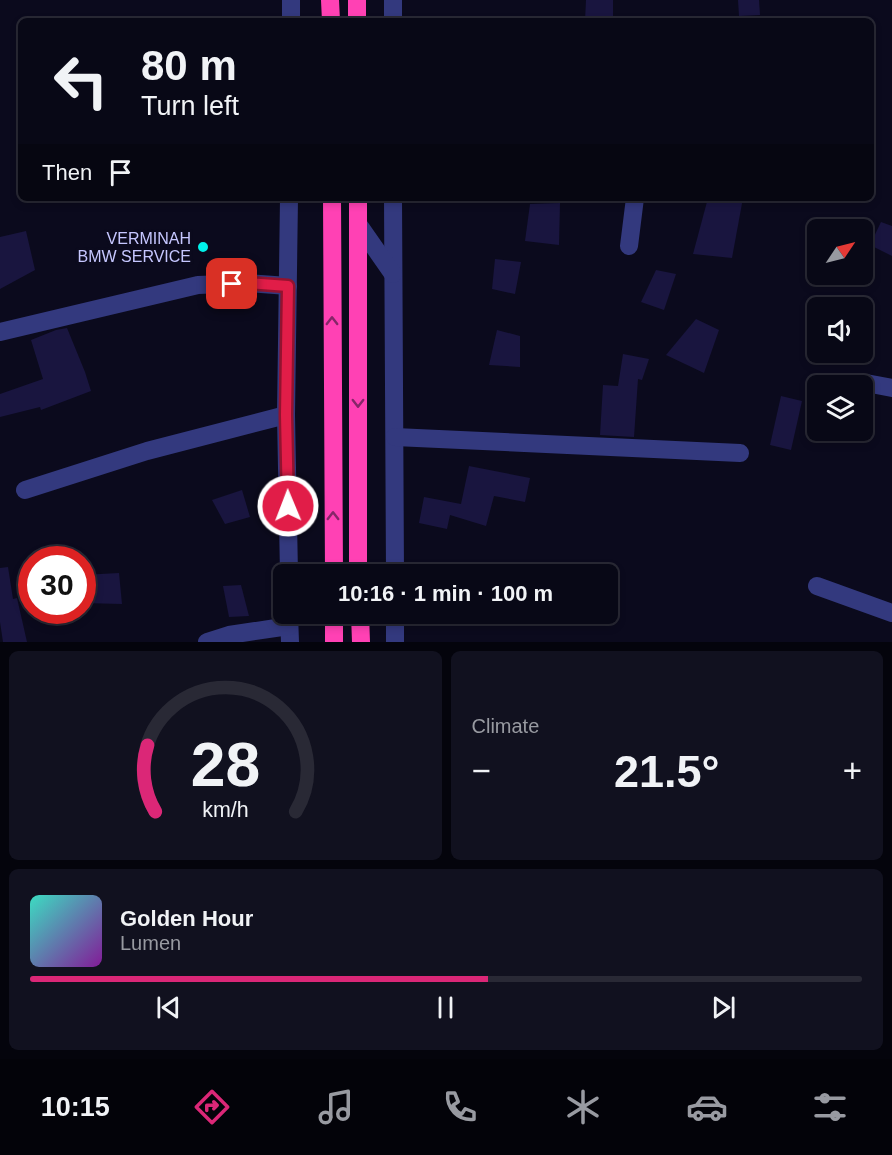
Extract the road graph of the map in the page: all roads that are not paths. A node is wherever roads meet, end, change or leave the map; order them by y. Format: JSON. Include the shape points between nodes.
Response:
{"nodes":[{"id":1,"x":291,"y":0,"type":"edge"},
{"id":2,"x":330,"y":0,"type":"edge"},
{"id":3,"x":357,"y":0,"type":"edge"},
{"id":4,"x":393,"y":0,"type":"edge"},
{"id":5,"x":291,"y":18,"type":"edge"},
{"id":6,"x":331,"y":18,"type":"edge"},
{"id":7,"x":357,"y":18,"type":"edge"},
{"id":8,"x":393,"y":18,"type":"edge"},
{"id":9,"x":290,"y":201,"type":"edge"},
{"id":10,"x":332,"y":201,"type":"edge"},
{"id":11,"x":358,"y":201,"type":"edge"},
{"id":12,"x":393,"y":201,"type":"edge"},
{"id":13,"x":635,"y":201,"type":"edge"},
{"id":14,"x":358,"y":224,"type":"junction"},
{"id":15,"x":628,"y":246,"type":"dead end"},
{"id":16,"x":393,"y":274,"type":"junction"},
{"id":17,"x":288,"y":286,"type":"junction"},
{"id":18,"x":0,"y":332,"type":"edge"},
{"id":19,"x":873,"y":384,"type":"edge"},
{"id":20,"x":892,"y":388,"type":"edge"},
{"id":21,"x":286,"y":415,"type":"junction"},
{"id":22,"x":395,"y":437,"type":"junction"},
{"id":23,"x":740,"y":453,"type":"dead end"},
{"id":24,"x":25,"y":490,"type":"dead end"},
{"id":25,"x":289,"y":564,"type":"edge"},
{"id":26,"x":334,"y":564,"type":"edge"},
{"id":27,"x":358,"y":564,"type":"edge"},
{"id":28,"x":395,"y":564,"type":"edge"},
{"id":29,"x":817,"y":586,"type":"dead end"},
{"id":30,"x":892,"y":613,"type":"edge"},
{"id":31,"x":334,"y":624,"type":"edge"},
{"id":32,"x":360,"y":624,"type":"edge"},
{"id":33,"x":395,"y":624,"type":"edge"},
{"id":34,"x":290,"y":627,"type":"edge"},
{"id":35,"x":207,"y":642,"type":"edge"},
{"id":36,"x":334,"y":642,"type":"edge"},
{"id":37,"x":361,"y":642,"type":"edge"},
{"id":38,"x":395,"y":642,"type":"edge"}],
"edges":[{"from":1,"to":5,"type":"street"},
{"from":2,"to":6,"type":"highway"},
{"from":3,"to":7,"type":"highway"},
{"from":4,"to":8,"type":"street"},
{"from":9,"to":17,"type":"street"},
{"from":26,"to":10,"type":"highway","one_way":true},
{"from":11,"to":14,"type":"highway"},
{"from":12,"to":16,"type":"street"},
{"from":13,"to":15,"type":"street"},
{"from":14,"to":16,"type":"street"},
{"from":14,"to":27,"type":"highway","one_way":true},
{"from":16,"to":22,"type":"street"},
{"from":17,"to":18,"type":"street","via":[[198,285]]},
{"from":17,"to":21,"type":"street"},
{"from":19,"to":20,"type":"street"},
{"from":21,"to":24,"type":"street","via":[[147,451]]},
{"from":21,"to":25,"type":"street"},
{"from":22,"to":23,"type":"street"},
{"from":22,"to":28,"type":"street"},
{"from":29,"to":30,"type":"street"},
{"from":31,"to":36,"type":"highway"},
{"from":32,"to":37,"type":"highway"},
{"from":33,"to":38,"type":"street"},
{"from":34,"to":35,"type":"street"}]}
